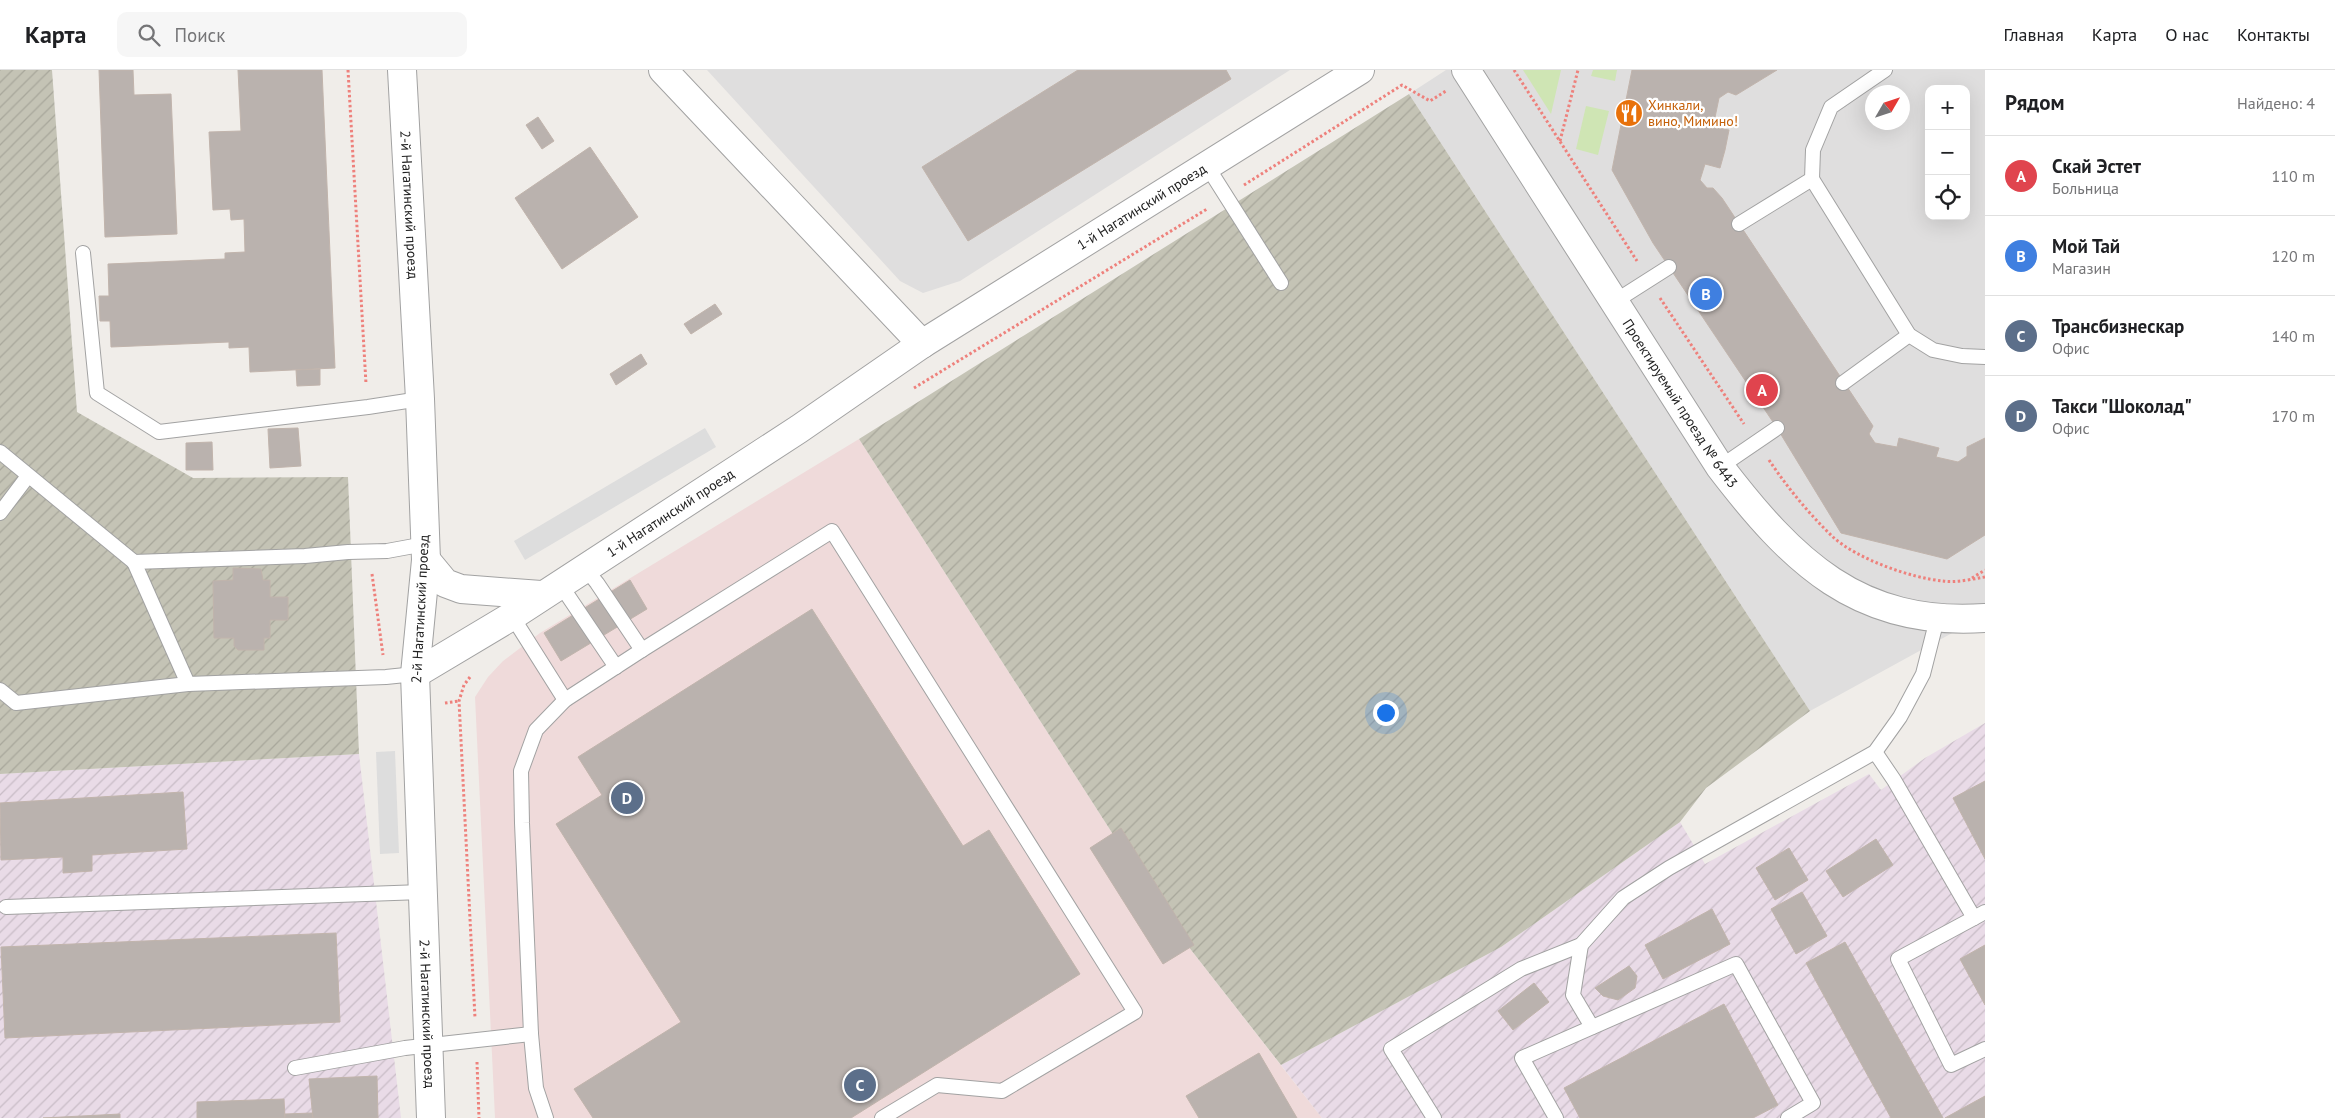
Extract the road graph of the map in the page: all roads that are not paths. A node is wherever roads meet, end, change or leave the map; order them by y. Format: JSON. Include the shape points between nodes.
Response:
{"nodes":[{"id":1,"x":402,"y":70,"type":"edge"},
{"id":2,"x":663,"y":70,"type":"edge"},
{"id":3,"x":1885,"y":70,"type":"edge"},
{"id":4,"x":1351,"y":72,"type":"edge"},
{"id":5,"x":1468,"y":73,"type":"edge"},
{"id":6,"x":1207,"y":166,"type":"junction"},
{"id":7,"x":1812,"y":179,"type":"junction"},
{"id":8,"x":1739,"y":224,"type":"dead end"},
{"id":9,"x":82,"y":253,"type":"dead end"},
{"id":10,"x":1669,"y":267,"type":"dead end"},
{"id":11,"x":1281,"y":283,"type":"dead end"},
{"id":12,"x":1614,"y":302,"type":"junction"},
{"id":13,"x":1909,"y":335,"type":"junction"},
{"id":14,"x":922,"y":344,"type":"junction"},
{"id":15,"x":1985,"y":357,"type":"edge"},
{"id":16,"x":1843,"y":383,"type":"dead end"},
{"id":17,"x":420,"y":399,"type":"junction"},
{"id":18,"x":1777,"y":428,"type":"dead end"},
{"id":19,"x":0,"y":452,"type":"edge"},
{"id":20,"x":1720,"y":467,"type":"junction"},
{"id":21,"x":28,"y":476,"type":"junction"},
{"id":22,"x":0,"y":513,"type":"edge"},
{"id":23,"x":425,"y":552,"type":"junction"},
{"id":24,"x":134,"y":562,"type":"junction"},
{"id":25,"x":585,"y":568,"type":"junction"},
{"id":26,"x":551,"y":590,"type":"junction"},
{"id":27,"x":512,"y":616,"type":"junction"},
{"id":28,"x":1985,"y":618,"type":"edge"},
{"id":29,"x":1937,"y":619,"type":"junction"},
{"id":30,"x":642,"y":650,"type":"junction"},
{"id":31,"x":616,"y":667,"type":"junction"},
{"id":32,"x":415,"y":674,"type":"junction"},
{"id":33,"x":188,"y":684,"type":"junction"},
{"id":34,"x":0,"y":690,"type":"edge"},
{"id":35,"x":565,"y":700,"type":"junction"},
{"id":36,"x":1876,"y":752,"type":"junction"},
{"id":37,"x":422,"y":892,"type":"junction"},
{"id":38,"x":6,"y":907,"type":"dead end"},
{"id":39,"x":1979,"y":915,"type":"edge"},
{"id":40,"x":1581,"y":945,"type":"junction"},
{"id":41,"x":1592,"y":1027,"type":"junction"},
{"id":42,"x":530,"y":1034,"type":"junction"},
{"id":43,"x":428,"y":1045,"type":"junction"},
{"id":44,"x":1985,"y":1049,"type":"edge"},
{"id":45,"x":295,"y":1068,"type":"dead end"},
{"id":46,"x":431,"y":1118,"type":"edge"},
{"id":47,"x":546,"y":1118,"type":"edge"},
{"id":48,"x":882,"y":1118,"type":"edge"},
{"id":49,"x":1434,"y":1118,"type":"edge"},
{"id":50,"x":1556,"y":1118,"type":"edge"},
{"id":51,"x":1788,"y":1118,"type":"edge"}],
"edges":[{"from":1,"to":17,"type":"street","name":"2-й Нагатинский проезд"},
{"from":2,"to":14,"type":"street"},
{"from":3,"to":7,"type":"lane","via":[[1831,107],[1813,150]]},
{"from":4,"to":6,"type":"street","name":"1-й Нагатинский проезд"},
{"from":5,"to":12,"type":"street","name":"Проектируемый проезд № 6443"},
{"from":6,"to":11,"type":"lane"},
{"from":6,"to":14,"type":"street","name":"1-й Нагатинский проезд"},
{"from":7,"to":8,"type":"lane"},
{"from":7,"to":13,"type":"lane"},
{"from":9,"to":17,"type":"lane","via":[[97,393],[159,432]]},
{"from":10,"to":12,"type":"lane"},
{"from":12,"to":20,"type":"street","name":"Проектируемый проезд № 6443"},
{"from":13,"to":15,"type":"lane","via":[[1933,350]]},
{"from":13,"to":16,"type":"lane"},
{"from":14,"to":25,"type":"street","name":"1-й Нагатинский проезд","via":[[799,430]]},
{"from":17,"to":23,"type":"street","name":"2-й Нагатинский проезд"},
{"from":18,"to":20,"type":"lane"},
{"from":19,"to":21,"type":"lane"},
{"from":20,"to":29,"type":"street","name":"Проектируемый проезд № 6443","via":[[1757,514],[1815,570],[1874,605],[1902,614]]},
{"from":21,"to":22,"type":"lane"},
{"from":21,"to":24,"type":"lane"},
{"from":23,"to":24,"type":"lane"},
{"from":23,"to":26,"type":"street","via":[[445,583],[461,590]]},
{"from":23,"to":32,"type":"street","name":"2-й Нагатинский проезд"},
{"from":24,"to":33,"type":"lane"},
{"from":25,"to":26,"type":"street","name":"1-й Нагатинский проезд"},
{"from":25,"to":30,"type":"lane"},
{"from":26,"to":27,"type":"street","name":"1-й Нагатинский проезд"},
{"from":26,"to":31,"type":"lane"},
{"from":27,"to":32,"type":"street","name":"1-й Нагатинский проезд"},
{"from":27,"to":35,"type":"lane"},
{"from":28,"to":29,"type":"street","name":"Проектируемый проезд № 6443"},
{"from":29,"to":36,"type":"lane","via":[[1923,674]]},
{"from":30,"to":31,"type":"lane"},
{"from":30,"to":48,"type":"lane","via":[[832,532],[1135,1012],[1002,1091],[937,1085]]},
{"from":31,"to":35,"type":"lane"},
{"from":32,"to":33,"type":"lane"},
{"from":32,"to":37,"type":"street","name":"2-й Нагатинский проезд"},
{"from":33,"to":34,"type":"lane","via":[[16,703]]},
{"from":35,"to":42,"type":"lane","via":[[536,730],[521,771]]},
{"from":36,"to":39,"type":"lane"},
{"from":36,"to":40,"type":"lane","via":[[1669,868],[1623,898]]},
{"from":37,"to":38,"type":"lane"},
{"from":37,"to":43,"type":"street","name":"2-й Нагатинский проезд"},
{"from":39,"to":44,"type":"lane","via":[[1898,960],[1952,1065]]},
{"from":40,"to":41,"type":"lane","via":[[1573,995]]},
{"from":40,"to":49,"type":"lane","via":[[1521,969],[1391,1049]]},
{"from":41,"to":50,"type":"lane","via":[[1522,1058]]},
{"from":41,"to":51,"type":"lane","via":[[1736,964],[1812,1103]]},
{"from":42,"to":43,"type":"lane"},
{"from":42,"to":47,"type":"lane","via":[[536,1088]]},
{"from":43,"to":45,"type":"lane"},
{"from":43,"to":46,"type":"street","name":"2-й Нагатинский проезд"}]}
